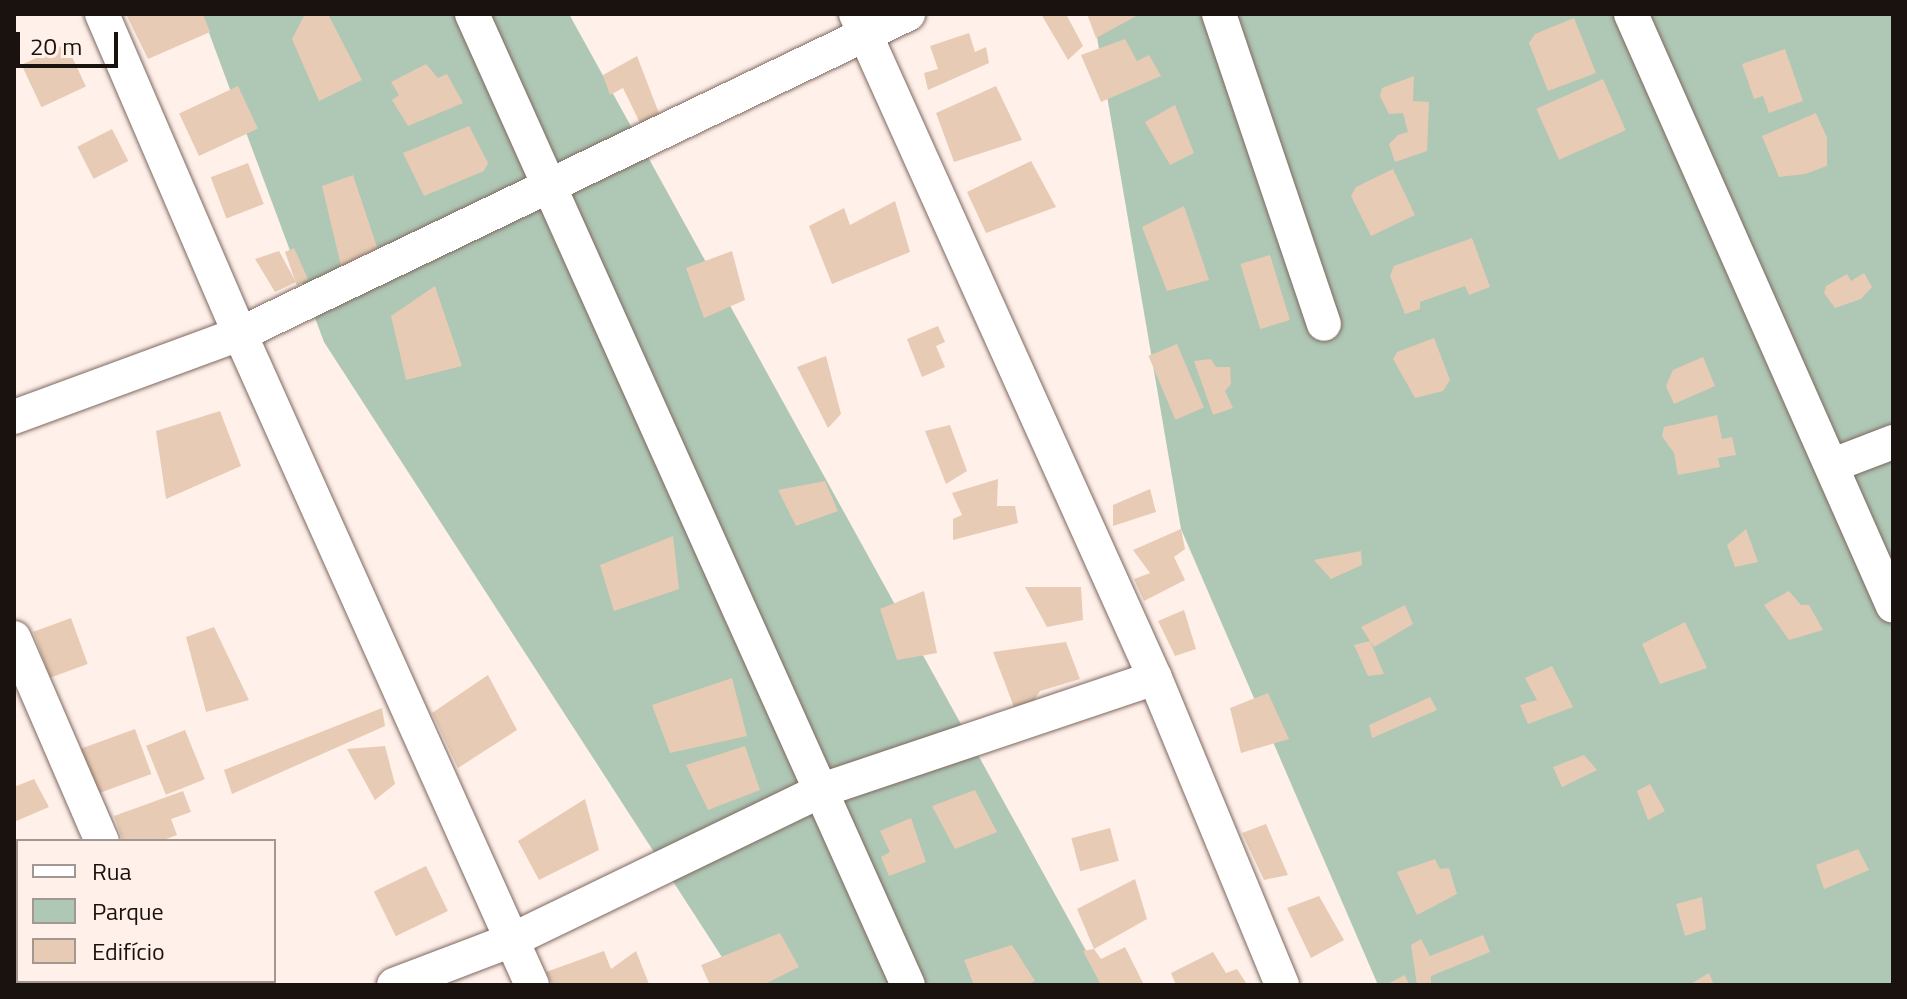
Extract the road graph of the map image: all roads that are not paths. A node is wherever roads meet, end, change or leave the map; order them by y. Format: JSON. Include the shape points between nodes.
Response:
{"nodes":[{"id":1,"x":102,"y":14,"type":"edge"},
{"id":2,"x":472,"y":14,"type":"edge"},
{"id":3,"x":908,"y":14,"type":"edge"},
{"id":4,"x":1219,"y":14,"type":"edge"},
{"id":5,"x":1631,"y":14,"type":"edge"},
{"id":6,"x":860,"y":24,"type":"edge"},
{"id":7,"x":550,"y":186,"type":"junction"},
{"id":8,"x":1324,"y":324,"type":"dead end"},
{"id":9,"x":240,"y":334,"type":"junction"},
{"id":10,"x":14,"y":417,"type":"edge"},
{"id":11,"x":1893,"y":442,"type":"edge"},
{"id":12,"x":1833,"y":465,"type":"junction"},
{"id":13,"x":1893,"y":606,"type":"edge"},
{"id":14,"x":14,"y":638,"type":"edge"},
{"id":15,"x":1155,"y":678,"type":"junction"},
{"id":16,"x":822,"y":790,"type":"junction"},
{"id":17,"x":101,"y":839,"type":"edge"},
{"id":18,"x":512,"y":940,"type":"junction"},
{"id":19,"x":394,"y":985,"type":"edge"},
{"id":20,"x":532,"y":985,"type":"edge"},
{"id":21,"x":908,"y":985,"type":"edge"},
{"id":22,"x":1282,"y":985,"type":"edge"}],
"edges":[{"from":1,"to":9,"type":"street"},
{"from":2,"to":7,"type":"street"},
{"from":3,"to":6,"type":"street"},
{"from":4,"to":8,"type":"street"},
{"from":5,"to":12,"type":"street"},
{"from":6,"to":7,"type":"street"},
{"from":6,"to":15,"type":"street"},
{"from":7,"to":9,"type":"street"},
{"from":7,"to":16,"type":"street"},
{"from":9,"to":10,"type":"street"},
{"from":9,"to":18,"type":"street"},
{"from":11,"to":12,"type":"street"},
{"from":12,"to":13,"type":"street"},
{"from":14,"to":17,"type":"street"},
{"from":15,"to":16,"type":"street"},
{"from":15,"to":22,"type":"street"},
{"from":16,"to":18,"type":"street"},
{"from":16,"to":21,"type":"street"},
{"from":18,"to":19,"type":"street"},
{"from":18,"to":20,"type":"street"}]}
